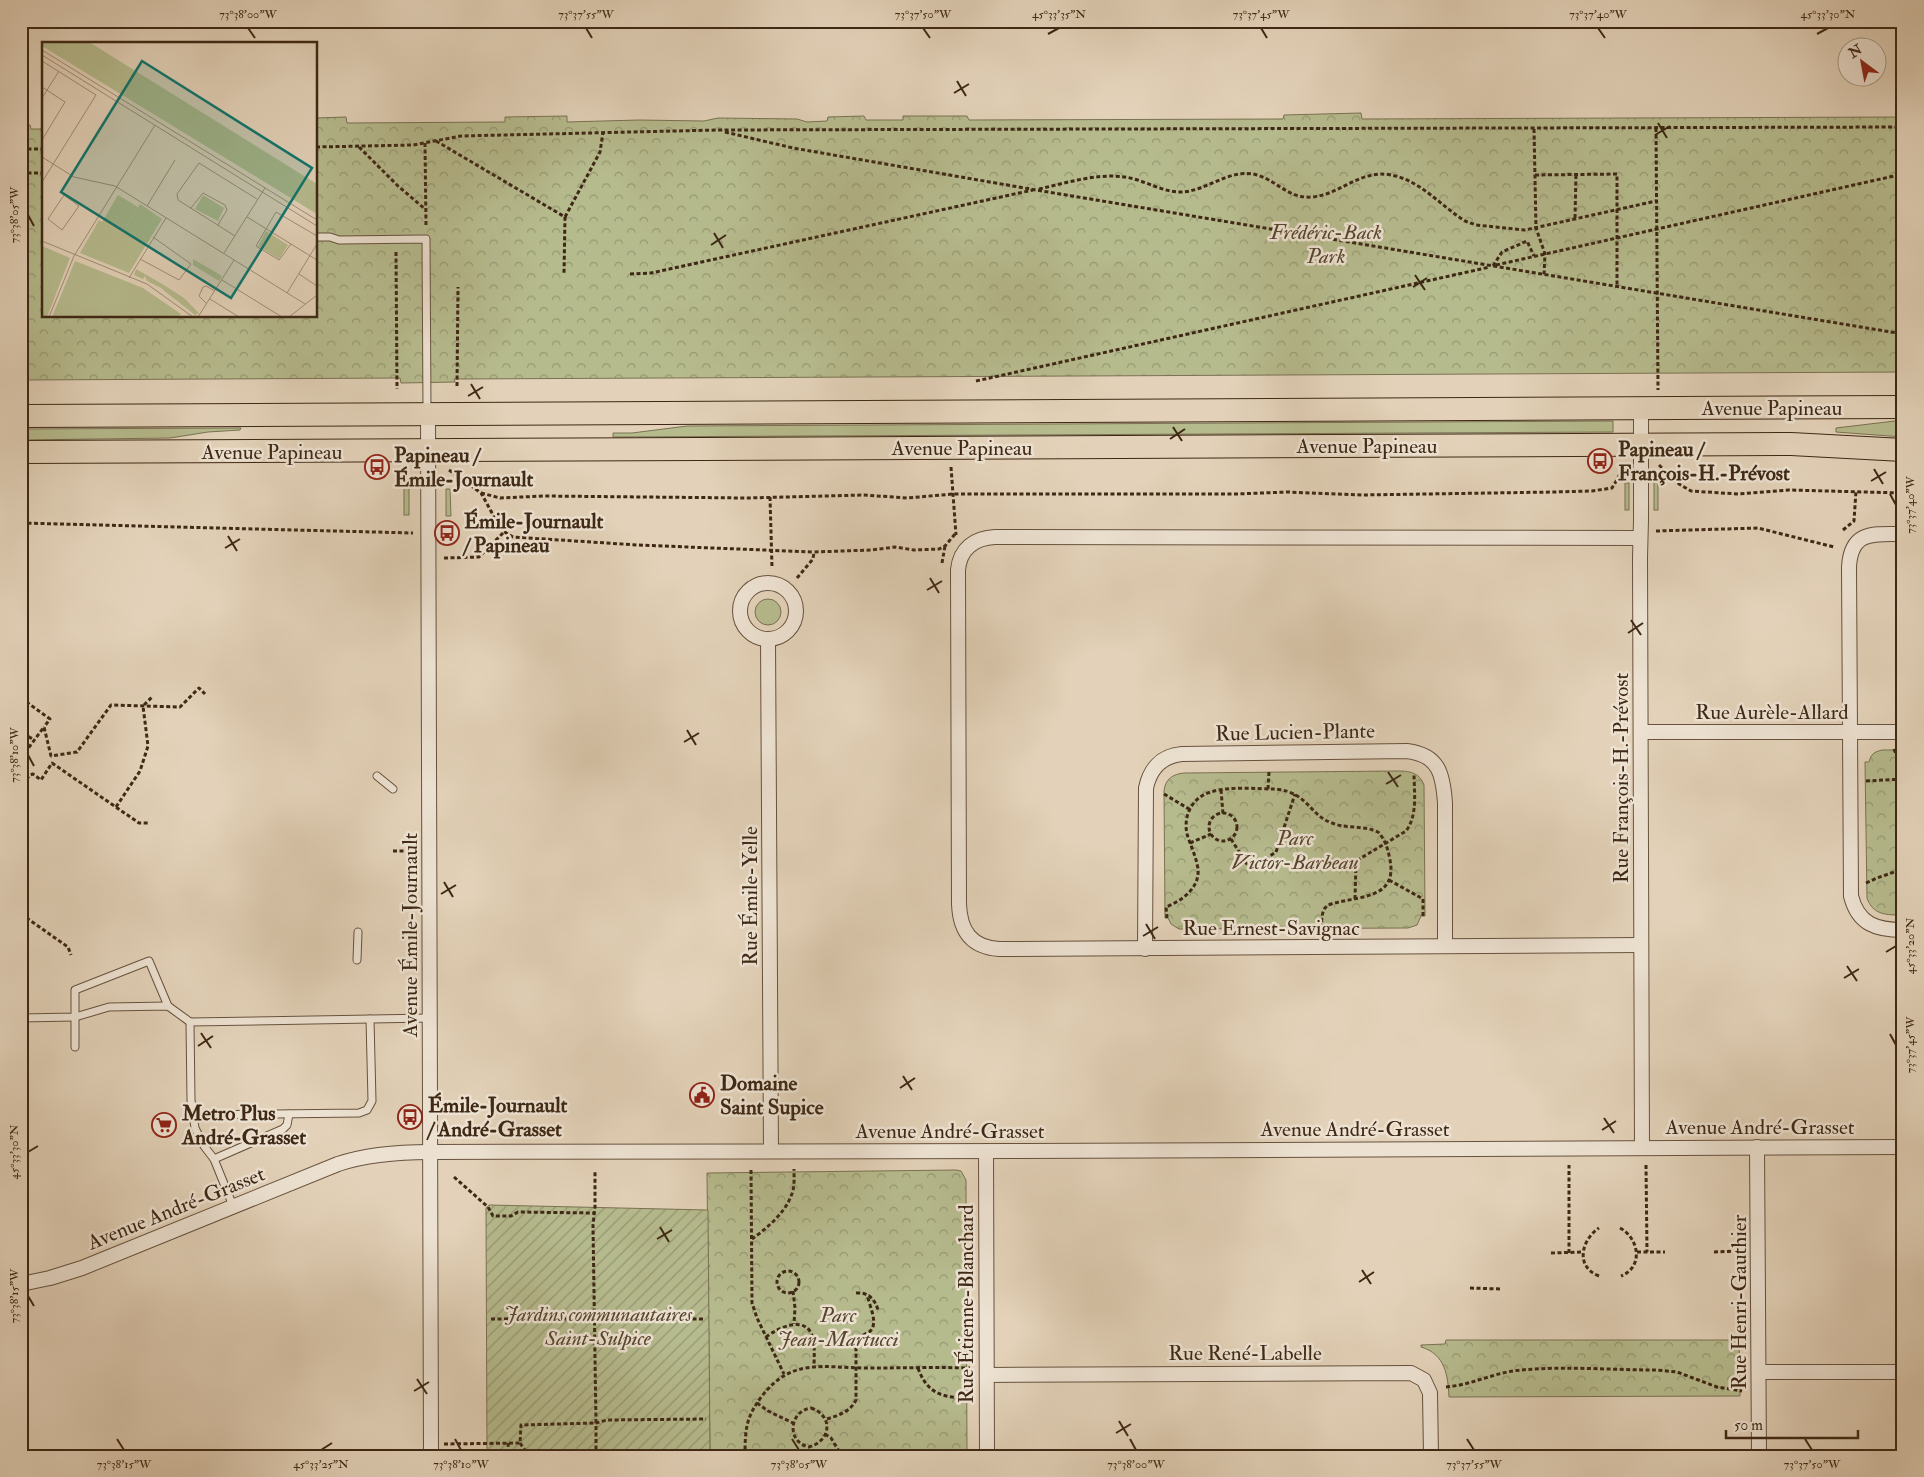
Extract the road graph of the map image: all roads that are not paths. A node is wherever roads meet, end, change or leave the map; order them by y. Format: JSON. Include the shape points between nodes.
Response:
{"nodes":[{"id":1,"x":318,"y":237,"type":"edge"},
{"id":2,"x":1903,"y":407,"type":"edge"},
{"id":3,"x":1641,"y":408,"type":"junction"},
{"id":4,"x":428,"y":414,"type":"junction"},
{"id":5,"x":21,"y":416,"type":"edge"},
{"id":6,"x":1641,"y":445,"type":"junction"},
{"id":7,"x":428,"y":450,"type":"junction"},
{"id":8,"x":1903,"y":450,"type":"edge"},
{"id":9,"x":21,"y":452,"type":"edge"},
{"id":10,"x":1903,"y":534,"type":"edge"},
{"id":11,"x":1640,"y":538,"type":"junction"},
{"id":12,"x":768,"y":640,"type":"junction"},
{"id":13,"x":1641,"y":732,"type":"junction"},
{"id":14,"x":1850,"y":732,"type":"junction"},
{"id":15,"x":1903,"y":732,"type":"edge"},
{"id":16,"x":377,"y":776,"type":"dead end"},
{"id":17,"x":393,"y":789,"type":"dead end"},
{"id":18,"x":1903,"y":930,"type":"edge"},
{"id":19,"x":358,"y":932,"type":"dead end"},
{"id":20,"x":1642,"y":945,"type":"junction"},
{"id":21,"x":1445,"y":946,"type":"junction"},
{"id":22,"x":1145,"y":949,"type":"junction"},
{"id":23,"x":358,"y":960,"type":"dead end"},
{"id":24,"x":168,"y":1006,"type":"junction"},
{"id":25,"x":75,"y":1017,"type":"junction"},
{"id":26,"x":21,"y":1018,"type":"edge"},
{"id":27,"x":430,"y":1018,"type":"junction"},
{"id":28,"x":370,"y":1019,"type":"junction"},
{"id":29,"x":190,"y":1022,"type":"junction"},
{"id":30,"x":75,"y":1048,"type":"dead end"},
{"id":31,"x":193,"y":1114,"type":"junction"},
{"id":32,"x":289,"y":1114,"type":"junction"},
{"id":33,"x":1757,"y":1147,"type":"junction"},
{"id":34,"x":1903,"y":1147,"type":"edge"},
{"id":35,"x":1642,"y":1148,"type":"junction"},
{"id":36,"x":986,"y":1151,"type":"junction"},
{"id":37,"x":430,"y":1152,"type":"junction"},
{"id":38,"x":771,"y":1152,"type":"junction"},
{"id":39,"x":214,"y":1159,"type":"junction"},
{"id":40,"x":233,"y":1206,"type":"junction"},
{"id":41,"x":21,"y":1284,"type":"edge"},
{"id":42,"x":1760,"y":1372,"type":"junction"},
{"id":43,"x":1903,"y":1372,"type":"edge"},
{"id":44,"x":987,"y":1375,"type":"junction"},
{"id":45,"x":431,"y":1456,"type":"edge"},
{"id":46,"x":987,"y":1456,"type":"edge"},
{"id":47,"x":1431,"y":1456,"type":"edge"},
{"id":48,"x":1759,"y":1456,"type":"edge"}],
"edges":[{"from":1,"to":4,"type":"lane","via":[[339,240],[426,239]]},
{"from":2,"to":3,"type":"main road","name":"Avenue Papineau"},
{"from":3,"to":4,"type":"main road","name":"Avenue Papineau"},
{"from":3,"to":6,"type":"street","name":"Rue François-H.-Prévost"},
{"from":4,"to":5,"type":"main road","name":"Avenue Papineau"},
{"from":4,"to":7,"type":"street","name":"Avenue Émile-Journault"},
{"from":6,"to":7,"type":"main road","name":"Avenue Papineau"},
{"from":6,"to":8,"type":"main road","name":"Avenue Papineau","via":[[1818,444]]},
{"from":6,"to":11,"type":"street","name":"Rue François-H.-Prévost"},
{"from":7,"to":9,"type":"main road","name":"Avenue Papineau"},
{"from":7,"to":27,"type":"street","name":"Avenue Émile-Journault"},
{"from":10,"to":14,"type":"street","via":[[1869,535],[1852,550],[1849,567]]},
{"from":11,"to":13,"type":"street","name":"Rue François-H.-Prévost"},
{"from":11,"to":22,"type":"street","name":"Rue Ernest-Savignac","via":[[995,538],[978,540],[968,547],[958,570],[959,904],[964,929],[975,942],[991,948]]},
{"from":12,"to":12,"type":"street","via":[[786,633],[797,612],[787,590],[765,583],[747,592],[740,610],[743,625],[749,633]]},
{"from":12,"to":38,"type":"street","name":"Rue Émile-Yelle"},
{"from":13,"to":14,"type":"street","name":"Rue Aurèle-Allard"},
{"from":13,"to":20,"type":"street","name":"Rue François-H.-Prévost"},
{"from":14,"to":15,"type":"street","name":"Rue Aurèle-Allard"},
{"from":14,"to":18,"type":"street","via":[[1853,902],[1862,918],[1872,925]]},
{"from":16,"to":17,"type":"lane"},
{"from":19,"to":23,"type":"lane"},
{"from":20,"to":21,"type":"street","name":"Rue Ernest-Savignac"},
{"from":20,"to":35,"type":"street","name":"Rue François-H.-Prévost"},
{"from":21,"to":22,"type":"street","name":"Rue Ernest-Savignac"},
{"from":21,"to":22,"type":"street","name":"Rue Lucien-Plante","via":[[1443,781],[1430,759],[1407,751],[1182,754],[1160,762],[1146,788]]},
{"from":24,"to":25,"type":"lane","via":[[109,1008]]},
{"from":24,"to":25,"type":"lane","via":[[149,961],[75,990]]},
{"from":24,"to":29,"type":"lane"},
{"from":25,"to":26,"type":"lane"},
{"from":25,"to":30,"type":"lane"},
{"from":27,"to":28,"type":"lane"},
{"from":27,"to":37,"type":"street","name":"Avenue Émile-Journault"},
{"from":28,"to":29,"type":"lane"},
{"from":28,"to":32,"type":"lane","via":[[372,1101],[368,1110],[359,1113]]},
{"from":29,"to":31,"type":"lane"},
{"from":31,"to":32,"type":"lane"},
{"from":31,"to":39,"type":"lane","via":[[198,1134]]},
{"from":32,"to":39,"type":"lane","via":[[284,1129]]},
{"from":33,"to":34,"type":"street","name":"Avenue André-Grasset"},
{"from":33,"to":35,"type":"street","name":"Avenue André-Grasset"},
{"from":33,"to":42,"type":"street","name":"Rue Henri-Gauthier"},
{"from":35,"to":36,"type":"street","name":"Avenue André-Grasset"},
{"from":36,"to":38,"type":"street","name":"Avenue André-Grasset"},
{"from":36,"to":44,"type":"street","name":"Rue Étienne-Blanchard"},
{"from":37,"to":38,"type":"street","name":"Avenue André-Grasset"},
{"from":37,"to":40,"type":"street","name":"Avenue André-Grasset","via":[[383,1154],[350,1160]]},
{"from":37,"to":45,"type":"street","name":"Avenue Émile-Journault"},
{"from":39,"to":40,"type":"lane"},
{"from":40,"to":41,"type":"street","name":"Avenue André-Grasset","via":[[82,1268]]},
{"from":42,"to":43,"type":"street"},
{"from":42,"to":48,"type":"street","name":"Rue Henri-Gauthier"},
{"from":44,"to":46,"type":"street","name":"Rue Étienne-Blanchard"},
{"from":44,"to":47,"type":"street","name":"Rue René-Labelle","via":[[1411,1373],[1424,1380],[1430,1393]]}]}
